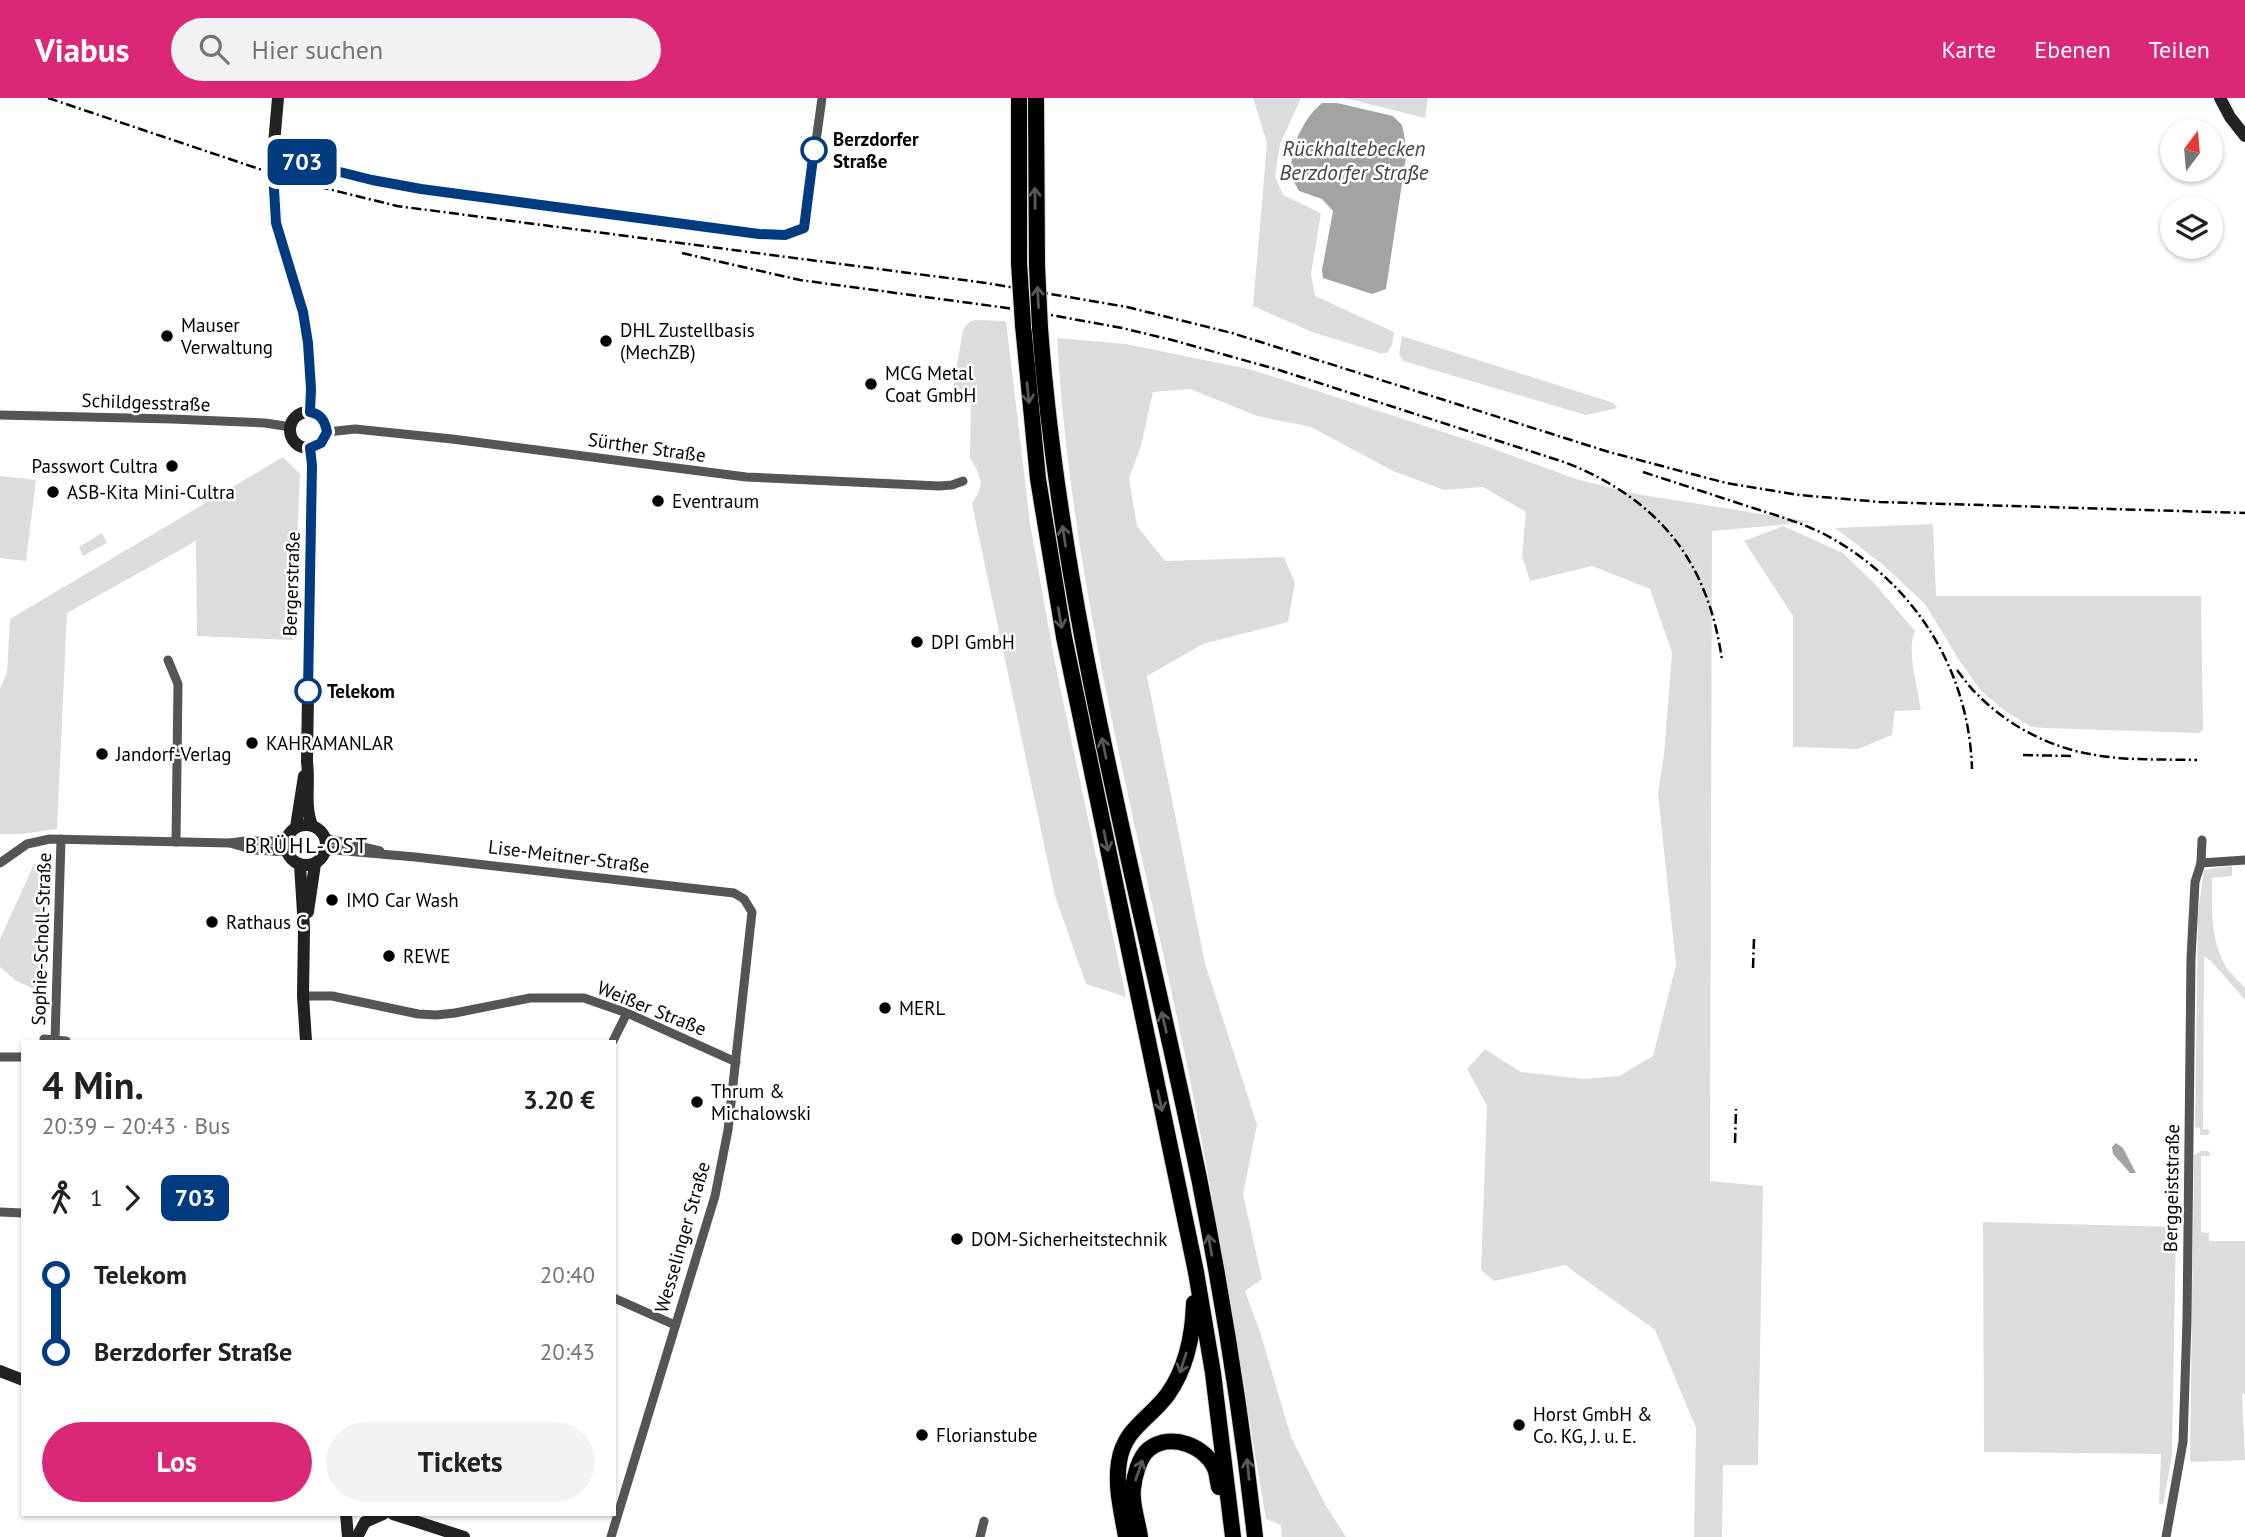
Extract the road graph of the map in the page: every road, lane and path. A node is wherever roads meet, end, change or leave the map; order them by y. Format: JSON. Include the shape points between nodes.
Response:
{"nodes":[{"id":1,"x":278,"y":98,"type":"edge"},
{"id":2,"x":822,"y":98,"type":"edge"},
{"id":3,"x":1019,"y":98,"type":"edge"},
{"id":4,"x":1036,"y":98,"type":"edge"},
{"id":5,"x":2220,"y":98,"type":"edge"},
{"id":6,"x":2245,"y":136,"type":"edge"},
{"id":7,"x":272,"y":155,"type":"junction"},
{"id":8,"x":310,"y":412,"type":"junction"},
{"id":9,"x":0,"y":415,"type":"edge"},
{"id":10,"x":291,"y":427,"type":"junction"},
{"id":11,"x":327,"y":432,"type":"junction"},
{"id":12,"x":310,"y":448,"type":"junction"},
{"id":13,"x":963,"y":481,"type":"dead end"},
{"id":14,"x":168,"y":660,"type":"dead end"},
{"id":15,"x":307,"y":762,"type":"junction"},
{"id":16,"x":312,"y":825,"type":"junction"},
{"id":17,"x":296,"y":827,"type":"junction"},
{"id":18,"x":325,"y":838,"type":"junction"},
{"id":19,"x":61,"y":839,"type":"junction"},
{"id":20,"x":2202,"y":840,"type":"dead end"},
{"id":21,"x":176,"y":842,"type":"junction"},
{"id":22,"x":287,"y":847,"type":"junction"},
{"id":23,"x":326,"y":852,"type":"junction"},
{"id":24,"x":388,"y":854,"type":"junction"},
{"id":25,"x":2245,"y":860,"type":"edge"},
{"id":26,"x":0,"y":863,"type":"edge"},
{"id":27,"x":2201,"y":863,"type":"junction"},
{"id":28,"x":315,"y":864,"type":"junction"},
{"id":29,"x":300,"y":865,"type":"junction"},
{"id":30,"x":744,"y":899,"type":"joint"},
{"id":31,"x":304,"y":929,"type":"junction"},
{"id":32,"x":303,"y":996,"type":"junction"},
{"id":33,"x":627,"y":1013,"type":"junction"},
{"id":34,"x":55,"y":1040,"type":"edge"},
{"id":35,"x":306,"y":1040,"type":"edge"},
{"id":36,"x":614,"y":1040,"type":"edge"},
{"id":37,"x":0,"y":1057,"type":"edge"},
{"id":38,"x":21,"y":1057,"type":"edge"},
{"id":39,"x":736,"y":1062,"type":"junction"},
{"id":40,"x":0,"y":1212,"type":"edge"},
{"id":41,"x":21,"y":1213,"type":"edge"},
{"id":42,"x":1196,"y":1272,"type":"junction"},
{"id":43,"x":616,"y":1299,"type":"edge"},
{"id":44,"x":675,"y":1325,"type":"junction"},
{"id":45,"x":0,"y":1371,"type":"edge"},
{"id":46,"x":21,"y":1379,"type":"edge"},
{"id":47,"x":346,"y":1516,"type":"edge"},
{"id":48,"x":378,"y":1516,"type":"edge"},
{"id":49,"x":399,"y":1516,"type":"edge"},
{"id":50,"x":984,"y":1521,"type":"dead end"},
{"id":51,"x":348,"y":1537,"type":"edge"},
{"id":52,"x":356,"y":1537,"type":"edge"},
{"id":53,"x":464,"y":1537,"type":"edge"},
{"id":54,"x":611,"y":1537,"type":"edge"},
{"id":55,"x":980,"y":1537,"type":"edge"},
{"id":56,"x":1126,"y":1537,"type":"edge"},
{"id":57,"x":1140,"y":1537,"type":"edge"},
{"id":58,"x":1232,"y":1537,"type":"edge"},
{"id":59,"x":1255,"y":1537,"type":"edge"},
{"id":60,"x":2166,"y":1537,"type":"edge"}],
"edges":[{"from":1,"to":7,"type":"street"},
{"from":2,"to":7,"type":"street","via":[[804,228],[785,235],[468,196],[372,180]]},
{"from":3,"to":42,"type":"highway","one_way":true,"bridge":true,"via":[[1019,264],[1038,479],[1064,637]]},
{"from":59,"to":4,"type":"highway","one_way":true,"bridge":true,"via":[[1243,1431],[1200,1184],[1075,604],[1040,328]]},
{"from":5,"to":6,"type":"street"},
{"from":7,"to":8,"type":"street","via":[[276,223],[308,343]]},
{"from":8,"to":10,"type":"street","via":[[296,417]]},
{"from":8,"to":11,"type":"street","via":[[323,419]]},
{"from":9,"to":10,"type":"street","name":"Schildgesstraße"},
{"from":10,"to":12,"type":"street","via":[[294,441]]},
{"from":11,"to":12,"type":"street","via":[[321,443]]},
{"from":11,"to":13,"type":"street","name":"Sürther Straße","via":[[355,429],[452,439],[746,477],[928,486]]},
{"from":12,"to":15,"type":"street","name":"Bergerstraße"},
{"from":14,"to":21,"type":"street","via":[[178,684]]},
{"from":15,"to":16,"type":"street","name":"Bergerstraße"},
{"from":15,"to":17,"type":"street","name":"Bergerstraße"},
{"from":16,"to":17,"type":"street"},
{"from":16,"to":18,"type":"street"},
{"from":17,"to":22,"type":"street","name":"Bergerstraße","via":[[288,835]]},
{"from":18,"to":23,"type":"street"},
{"from":18,"to":24,"type":"street","name":"Lise-Meitner-Straße"},
{"from":19,"to":21,"type":"street"},
{"from":19,"to":26,"type":"street","via":[[27,844]]},
{"from":19,"to":34,"type":"street","name":"Sophie-Scholl-Straße"},
{"from":20,"to":27,"type":"street","name":"Berggeiststraße"},
{"from":21,"to":22,"type":"street","via":[[245,841]]},
{"from":22,"to":29,"type":"street"},
{"from":23,"to":24,"type":"street","name":"Lise-Meitner-Straße"},
{"from":23,"to":28,"type":"street"},
{"from":24,"to":30,"type":"street","name":"Lise-Meitner-Straße","via":[[734,893]]},
{"from":25,"to":27,"type":"street"},
{"from":27,"to":60,"type":"street","name":"Berggeiststraße","via":[[2195,882],[2191,958],[2183,1442]]},
{"from":28,"to":29,"type":"street"},
{"from":28,"to":31,"type":"street"},
{"from":29,"to":31,"type":"street"},
{"from":30,"to":39,"type":"street","name":"Wesselinger Straße","via":[[752,912],[752,926]]},
{"from":31,"to":32,"type":"street"},
{"from":32,"to":33,"type":"street","name":"Weißer Straße","via":[[332,996],[434,1014],[530,998],[584,998]]},
{"from":32,"to":35,"type":"street"},
{"from":33,"to":36,"type":"street"},
{"from":33,"to":39,"type":"street","name":"Weißer Straße"},
{"from":37,"to":38,"type":"street"},
{"from":39,"to":44,"type":"street","name":"Wesselinger Straße","via":[[715,1196]]},
{"from":40,"to":41,"type":"street"},
{"from":42,"to":56,"type":"highway","one_way":true,"via":[[1194,1324],[1183,1369],[1167,1396],[1130,1433],[1119,1461]]},
{"from":42,"to":58,"type":"highway"},
{"from":43,"to":44,"type":"street"},
{"from":44,"to":54,"type":"street","name":"Wesselinger Straße"},
{"from":45,"to":46,"type":"street"},
{"from":47,"to":51,"type":"street"},
{"from":48,"to":52,"type":"street","via":[[365,1522]]},
{"from":49,"to":53,"type":"street"},
{"from":50,"to":55,"type":"street"},
{"from":57,"to":58,"type":"highway","one_way":true,"via":[[1133,1491],[1138,1466],[1148,1450],[1166,1441],[1200,1451],[1215,1469]]}]}
